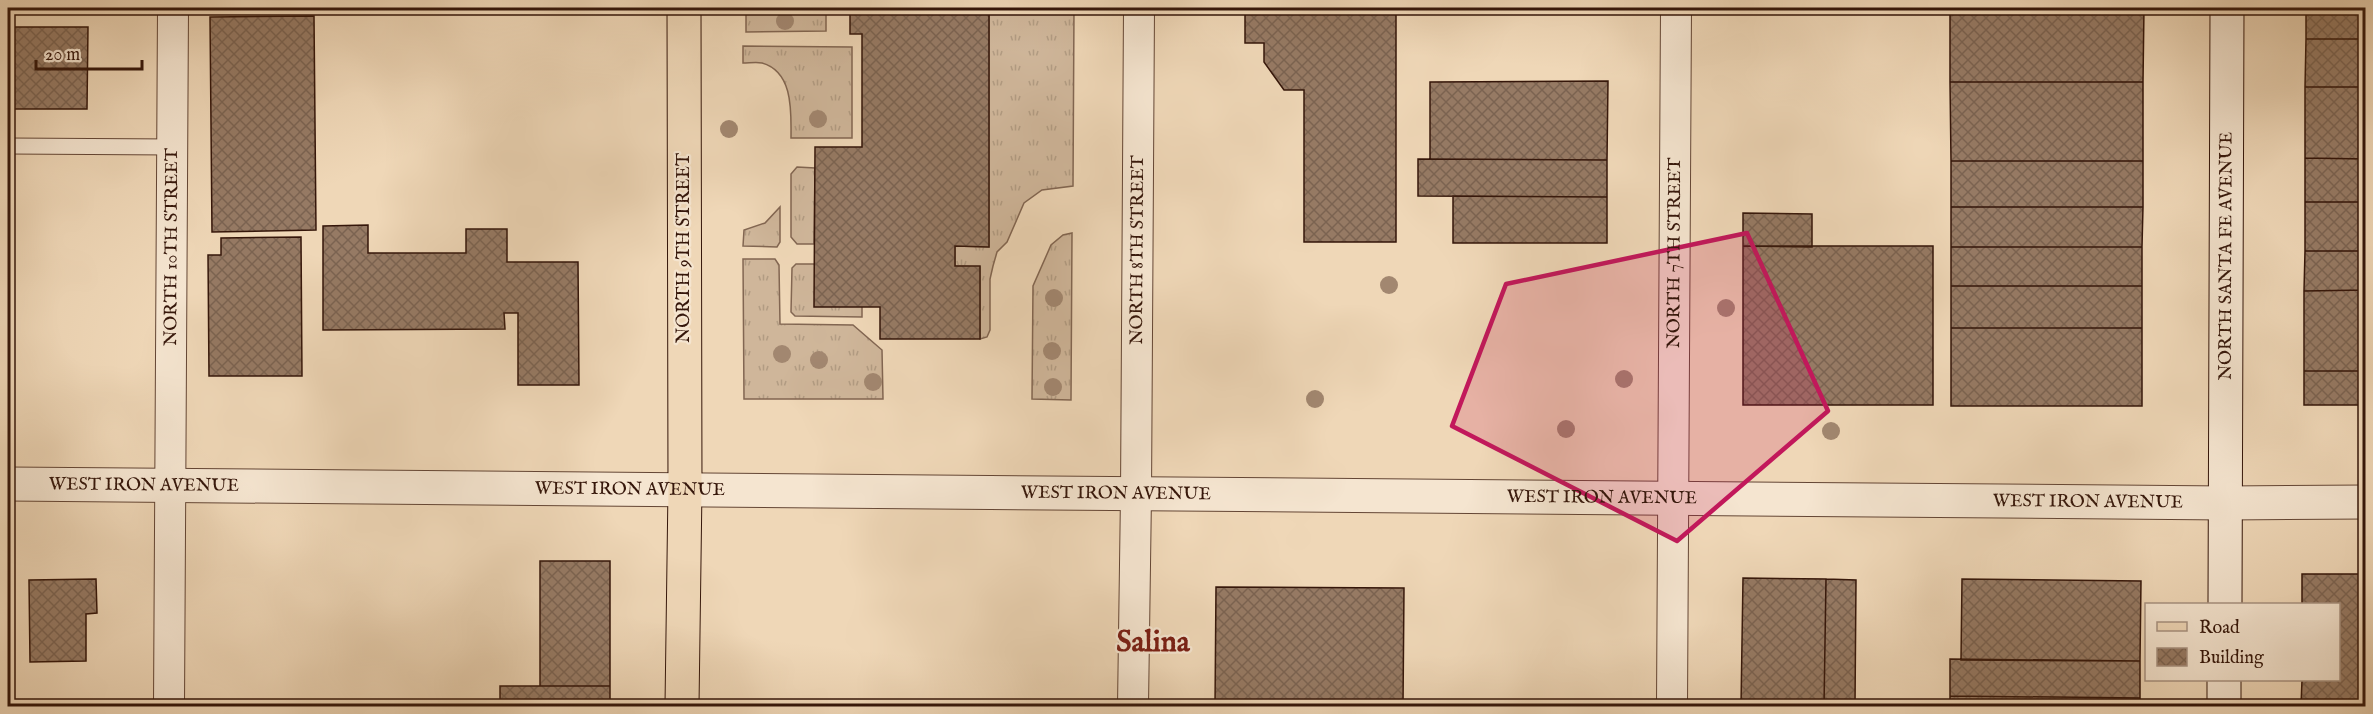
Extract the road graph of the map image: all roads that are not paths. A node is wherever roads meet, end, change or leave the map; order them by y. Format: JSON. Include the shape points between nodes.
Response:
{"nodes":[{"id":1,"x":173,"y":8,"type":"edge"},
{"id":2,"x":684,"y":8,"type":"edge"},
{"id":3,"x":1139,"y":8,"type":"edge"},
{"id":4,"x":1676,"y":8,"type":"edge"},
{"id":5,"x":2228,"y":8,"type":"edge"},
{"id":6,"x":8,"y":146,"type":"edge"},
{"id":7,"x":173,"y":147,"type":"junction"},
{"id":8,"x":8,"y":484,"type":"edge"},
{"id":9,"x":172,"y":486,"type":"junction"},
{"id":10,"x":685,"y":488,"type":"junction"},
{"id":11,"x":1136,"y":494,"type":"junction"},
{"id":12,"x":1673,"y":498,"type":"junction"},
{"id":13,"x":2366,"y":502,"type":"edge"},
{"id":14,"x":2226,"y":503,"type":"junction"},
{"id":15,"x":2225,"y":603,"type":"edge"},
{"id":16,"x":2224,"y":681,"type":"edge"},
{"id":17,"x":169,"y":706,"type":"edge"},
{"id":18,"x":682,"y":706,"type":"edge"},
{"id":19,"x":1133,"y":706,"type":"edge"},
{"id":20,"x":1672,"y":706,"type":"edge"},
{"id":21,"x":2224,"y":706,"type":"edge"}],
"edges":[{"from":1,"to":7,"type":"street","name":"NORTH 10TH STREET"},
{"from":2,"to":10,"type":"main road","name":"NORTH 9TH STREET"},
{"from":3,"to":11,"type":"street","name":"NORTH 8TH STREET"},
{"from":4,"to":12,"type":"street","name":"NORTH 7TH STREET"},
{"from":5,"to":14,"type":"street","name":"NORTH SANTA FE AVENUE"},
{"from":6,"to":7,"type":"lane"},
{"from":7,"to":9,"type":"street","name":"NORTH 10TH STREET"},
{"from":8,"to":9,"type":"street","name":"WEST IRON AVENUE"},
{"from":9,"to":10,"type":"street","name":"WEST IRON AVENUE"},
{"from":9,"to":17,"type":"street","name":"NORTH 10TH STREET"},
{"from":10,"to":11,"type":"street","name":"WEST IRON AVENUE"},
{"from":10,"to":18,"type":"main road","name":"NORTH 9TH STREET"},
{"from":11,"to":12,"type":"street","name":"WEST IRON AVENUE"},
{"from":11,"to":19,"type":"street","name":"NORTH 8TH STREET"},
{"from":12,"to":14,"type":"street","name":"WEST IRON AVENUE"},
{"from":12,"to":20,"type":"street","name":"NORTH 7TH STREET"},
{"from":13,"to":14,"type":"street","name":"WEST IRON AVENUE"},
{"from":14,"to":15,"type":"street","name":"NORTH SANTA FE AVENUE"},
{"from":16,"to":21,"type":"street"}]}
